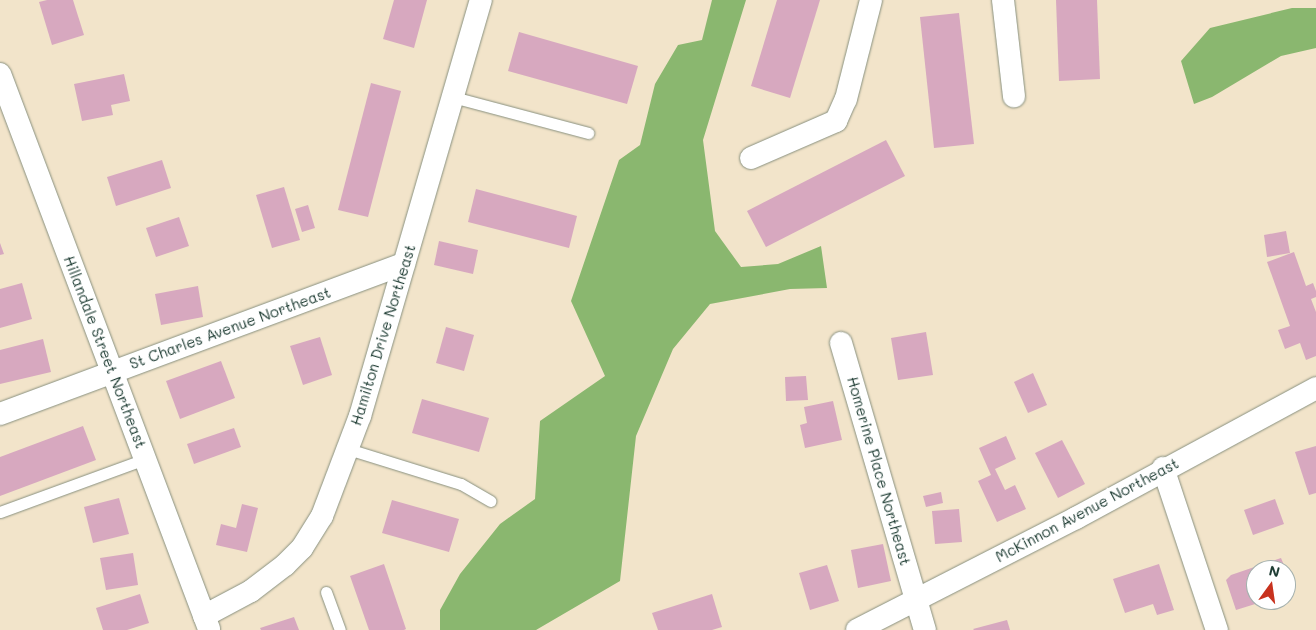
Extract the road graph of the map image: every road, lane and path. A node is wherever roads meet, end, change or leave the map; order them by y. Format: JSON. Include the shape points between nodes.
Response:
{"nodes":[{"id":1,"x":481,"y":0,"type":"edge"},
{"id":2,"x":871,"y":0,"type":"edge"},
{"id":3,"x":1004,"y":0,"type":"edge"},
{"id":4,"x":0,"y":74,"type":"edge"},
{"id":5,"x":1014,"y":96,"type":"dead end"},
{"id":6,"x":453,"y":97,"type":"junction"},
{"id":7,"x":588,"y":133,"type":"dead end"},
{"id":8,"x":751,"y":158,"type":"dead end"},
{"id":9,"x":404,"y":264,"type":"junction"},
{"id":10,"x":841,"y":343,"type":"dead end"},
{"id":11,"x":112,"y":372,"type":"junction"},
{"id":12,"x":1316,"y":388,"type":"edge"},
{"id":13,"x":0,"y":414,"type":"edge"},
{"id":14,"x":348,"y":449,"type":"junction"},
{"id":15,"x":145,"y":458,"type":"junction"},
{"id":16,"x":1163,"y":468,"type":"junction"},
{"id":17,"x":490,"y":501,"type":"dead end"},
{"id":18,"x":0,"y":512,"type":"edge"},
{"id":19,"x":326,"y":592,"type":"dead end"},
{"id":20,"x":916,"y":600,"type":"junction"},
{"id":21,"x":207,"y":623,"type":"edge"},
{"id":22,"x":340,"y":630,"type":"edge"},
{"id":23,"x":856,"y":630,"type":"edge"},
{"id":24,"x":925,"y":630,"type":"edge"},
{"id":25,"x":1217,"y":630,"type":"edge"}],
"edges":[{"from":1,"to":6,"type":"street","name":"Hamilton Drive Northeast"},
{"from":2,"to":8,"type":"street","via":[[846,99],[836,121]]},
{"from":3,"to":5,"type":"street"},
{"from":4,"to":11,"type":"street","name":"Hillandale Street Northeast"},
{"from":6,"to":7,"type":"lane"},
{"from":6,"to":9,"type":"street","name":"Hamilton Drive Northeast"},
{"from":9,"to":11,"type":"street","name":"St Charles Avenue Northeast"},
{"from":9,"to":14,"type":"street","name":"Hamilton Drive Northeast"},
{"from":10,"to":20,"type":"street","name":"Homerine Place Northeast"},
{"from":11,"to":13,"type":"street","name":"St Charles Avenue Northeast"},
{"from":11,"to":15,"type":"street","name":"Hillandale Street Northeast"},
{"from":12,"to":16,"type":"street","name":"McKinnon Avenue Northeast"},
{"from":14,"to":17,"type":"lane","via":[[461,484]]},
{"from":14,"to":21,"type":"street","name":"Hamilton Drive Northeast","via":[[322,516],[302,548]]},
{"from":15,"to":18,"type":"lane"},
{"from":15,"to":21,"type":"street","name":"Hillandale Street Northeast"},
{"from":16,"to":20,"type":"street","name":"McKinnon Avenue Northeast","via":[[1076,518]]},
{"from":16,"to":25,"type":"street"},
{"from":19,"to":22,"type":"lane"},
{"from":20,"to":23,"type":"street","name":"McKinnon Avenue Northeast"},
{"from":20,"to":24,"type":"street","name":"Homerine Place Northeast"}]}
